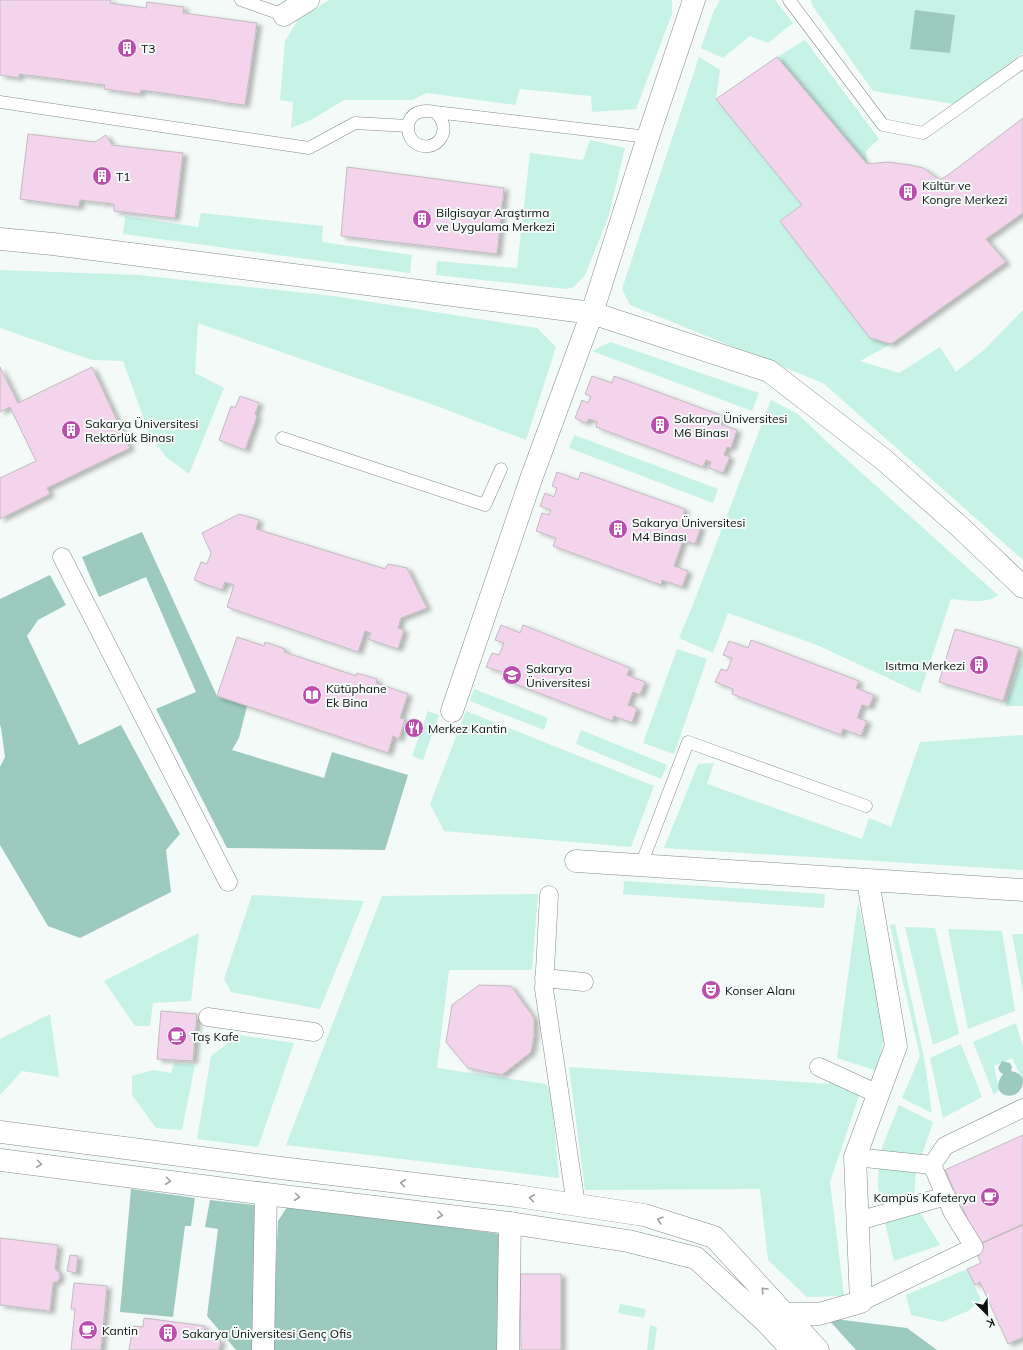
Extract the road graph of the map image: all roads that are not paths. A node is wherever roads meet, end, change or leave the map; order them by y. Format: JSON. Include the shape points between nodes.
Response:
{"nodes":[{"id":1,"x":241,"y":0,"type":"edge"},
{"id":2,"x":308,"y":0,"type":"edge"},
{"id":3,"x":694,"y":0,"type":"edge"},
{"id":4,"x":789,"y":0,"type":"edge"},
{"id":5,"x":284,"y":15,"type":"joint"},
{"id":6,"x":1023,"y":62,"type":"edge"},
{"id":7,"x":0,"y":102,"type":"edge"},
{"id":8,"x":435,"y":112,"type":"junction"},
{"id":9,"x":408,"y":126,"type":"junction"},
{"id":10,"x":648,"y":137,"type":"junction"},
{"id":11,"x":0,"y":239,"type":"edge"},
{"id":12,"x":592,"y":313,"type":"junction"},
{"id":13,"x":282,"y":438,"type":"dead end"},
{"id":14,"x":501,"y":469,"type":"dead end"},
{"id":15,"x":62,"y":557,"type":"dead end"},
{"id":16,"x":1023,"y":587,"type":"edge"},
{"id":17,"x":452,"y":712,"type":"dead end"},
{"id":18,"x":866,"y":806,"type":"dead end"},
{"id":19,"x":576,"y":861,"type":"dead end"},
{"id":20,"x":641,"y":865,"type":"junction"},
{"id":21,"x":868,"y":881,"type":"junction"},
{"id":22,"x":228,"y":882,"type":"dead end"},
{"id":23,"x":1023,"y":890,"type":"edge"},
{"id":24,"x":549,"y":895,"type":"dead end"},
{"id":25,"x":544,"y":978,"type":"junction"},
{"id":26,"x":584,"y":982,"type":"dead end"},
{"id":27,"x":208,"y":1017,"type":"dead end"},
{"id":28,"x":314,"y":1032,"type":"dead end"},
{"id":29,"x":819,"y":1067,"type":"dead end"},
{"id":30,"x":878,"y":1094,"type":"junction"},
{"id":31,"x":1023,"y":1108,"type":"edge"},
{"id":32,"x":0,"y":1132,"type":"edge"},
{"id":33,"x":855,"y":1157,"type":"junction"},
{"id":34,"x":0,"y":1160,"type":"edge"},
{"id":35,"x":932,"y":1165,"type":"junction"},
{"id":36,"x":266,"y":1194,"type":"junction"},
{"id":37,"x":946,"y":1196,"type":"junction"},
{"id":38,"x":576,"y":1205,"type":"junction"},
{"id":39,"x":858,"y":1221,"type":"junction"},
{"id":40,"x":510,"y":1223,"type":"junction"},
{"id":41,"x":861,"y":1302,"type":"junction"},
{"id":42,"x":776,"y":1318,"type":"junction"},
{"id":43,"x":263,"y":1350,"type":"edge"},
{"id":44,"x":508,"y":1350,"type":"edge"},
{"id":45,"x":792,"y":1350,"type":"edge"},
{"id":46,"x":818,"y":1350,"type":"edge"}],
"edges":[{"from":1,"to":5,"type":"lane"},
{"from":2,"to":5,"type":"street"},
{"from":3,"to":10,"type":"street"},
{"from":4,"to":6,"type":"lane","via":[[883,125],[923,133]]},
{"from":7,"to":9,"type":"lane","via":[[309,148],[355,123]]},
{"from":8,"to":9,"type":"lane","via":[[428,110],[415,114]]},
{"from":8,"to":9,"type":"lane","via":[[444,123],[442,138],[437,143],[431,146],[417,144],[408,133]]},
{"from":8,"to":10,"type":"lane"},
{"from":10,"to":12,"type":"street"},
{"from":11,"to":12,"type":"street"},
{"from":12,"to":16,"type":"street","via":[[769,371],[883,459]]},
{"from":12,"to":17,"type":"street","via":[[532,479],[507,566]]},
{"from":13,"to":14,"type":"lane","via":[[485,506]]},
{"from":15,"to":22,"type":"street"},
{"from":18,"to":20,"type":"lane","via":[[688,742]]},
{"from":19,"to":20,"type":"street"},
{"from":20,"to":21,"type":"street"},
{"from":21,"to":23,"type":"street"},
{"from":21,"to":30,"type":"street","via":[[896,1046]]},
{"from":24,"to":25,"type":"street"},
{"from":25,"to":26,"type":"street"},
{"from":25,"to":38,"type":"street"},
{"from":27,"to":28,"type":"street"},
{"from":29,"to":30,"type":"street"},
{"from":30,"to":33,"type":"street"},
{"from":31,"to":35,"type":"street","via":[[945,1146]]},
{"from":38,"to":32,"type":"street","one_way":true},
{"from":33,"to":35,"type":"street"},
{"from":33,"to":39,"type":"street"},
{"from":34,"to":36,"type":"street","one_way":true},
{"from":35,"to":37,"type":"street"},
{"from":36,"to":40,"type":"street","one_way":true},
{"from":36,"to":43,"type":"street"},
{"from":37,"to":39,"type":"street"},
{"from":37,"to":41,"type":"street","via":[[953,1213],[974,1247]]},
{"from":42,"to":38,"type":"street","one_way":true,"via":[[714,1236],[644,1215]]},
{"from":39,"to":41,"type":"street"},
{"from":40,"to":42,"type":"street","via":[[628,1241],[696,1258]]},
{"from":40,"to":44,"type":"street"},
{"from":41,"to":42,"type":"street","via":[[819,1314]]},
{"from":42,"to":45,"type":"street"},
{"from":42,"to":46,"type":"street"}]}
